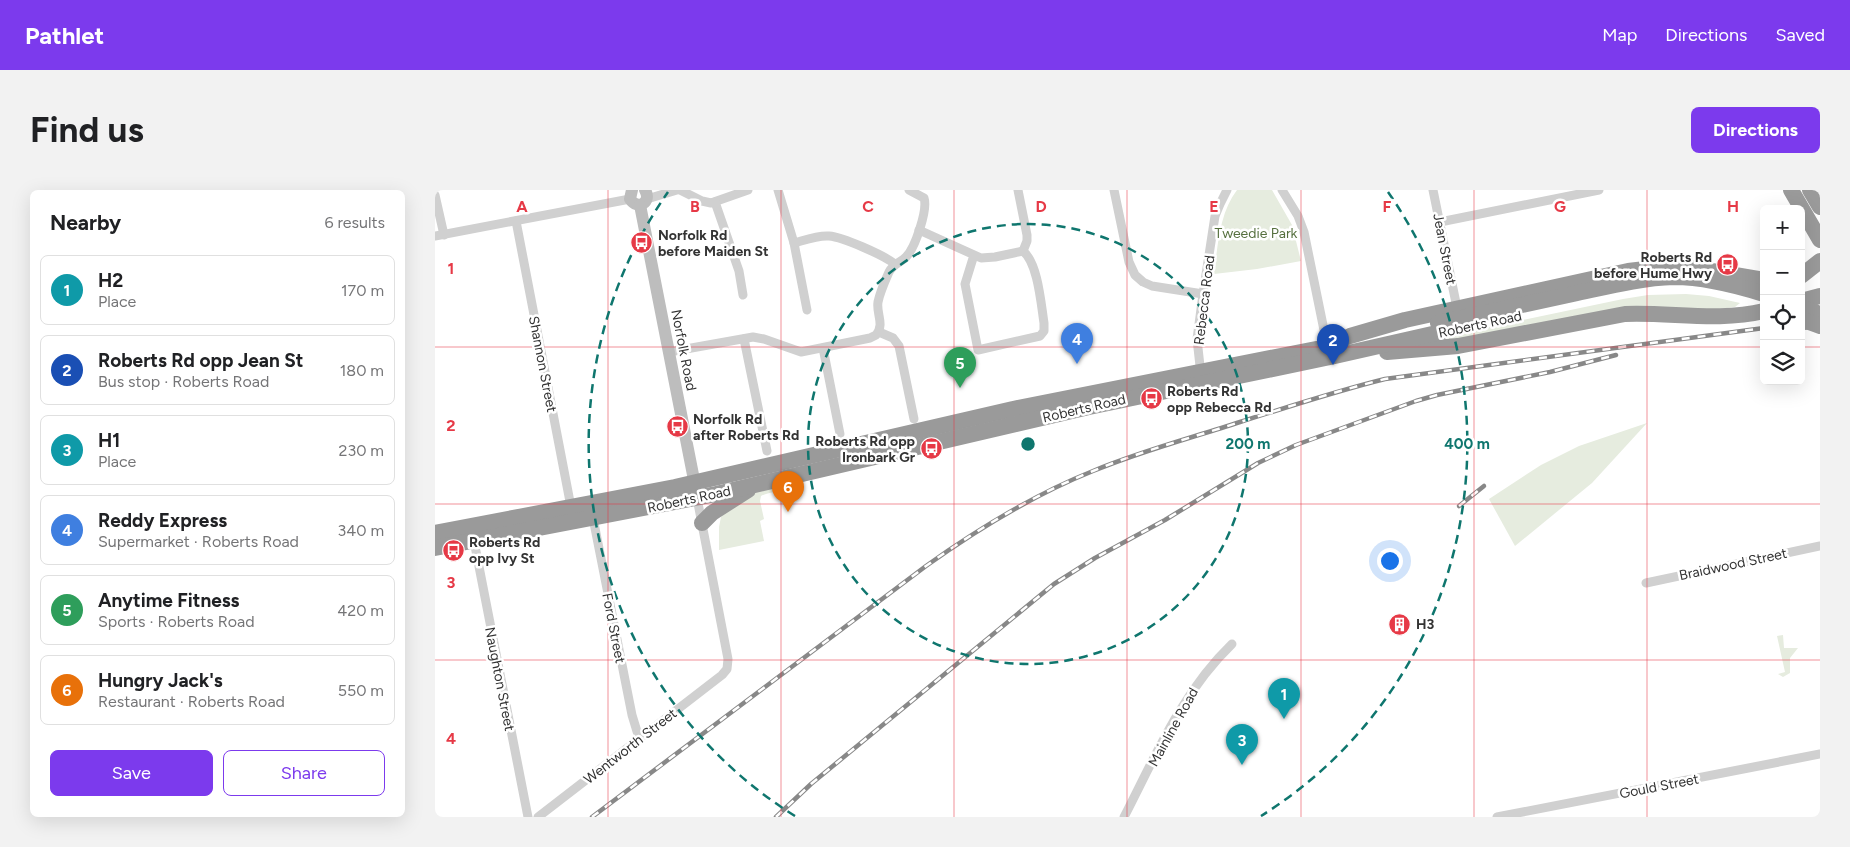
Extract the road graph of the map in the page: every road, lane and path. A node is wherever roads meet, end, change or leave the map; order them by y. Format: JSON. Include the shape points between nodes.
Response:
{"nodes":[{"id":1,"x":678,"y":190,"type":"edge"},
{"id":2,"x":748,"y":190,"type":"edge"},
{"id":3,"x":778,"y":190,"type":"edge"},
{"id":4,"x":1018,"y":190,"type":"edge"},
{"id":5,"x":1114,"y":190,"type":"edge"},
{"id":6,"x":1227,"y":190,"type":"edge"},
{"id":7,"x":1283,"y":190,"type":"edge"},
{"id":8,"x":1433,"y":190,"type":"edge"},
{"id":9,"x":1599,"y":190,"type":"edge"},
{"id":10,"x":1791,"y":190,"type":"edge"},
{"id":11,"x":1810,"y":190,"type":"edge"},
{"id":12,"x":916,"y":191,"type":"edge"},
{"id":13,"x":435,"y":195,"type":"edge"},
{"id":14,"x":642,"y":195,"type":"edge"},
{"id":15,"x":715,"y":202,"type":"junction"},
{"id":16,"x":1820,"y":207,"type":"edge"},
{"id":17,"x":516,"y":221,"type":"junction"},
{"id":18,"x":1440,"y":222,"type":"junction"},
{"id":19,"x":919,"y":230,"type":"junction"},
{"id":20,"x":439,"y":235,"type":"edge"},
{"id":21,"x":1820,"y":240,"type":"edge"},
{"id":22,"x":794,"y":242,"type":"junction"},
{"id":23,"x":1023,"y":251,"type":"junction"},
{"id":24,"x":974,"y":255,"type":"junction"},
{"id":25,"x":1820,"y":261,"type":"edge"},
{"id":26,"x":895,"y":264,"type":"junction"},
{"id":27,"x":1805,"y":273,"type":"edge"},
{"id":28,"x":1742,"y":276,"type":"junction"},
{"id":29,"x":1820,"y":276,"type":"edge"},
{"id":30,"x":1760,"y":279,"type":"edge"},
{"id":31,"x":1805,"y":279,"type":"edge"},
{"id":32,"x":1760,"y":293,"type":"edge"},
{"id":33,"x":1203,"y":294,"type":"junction"},
{"id":34,"x":743,"y":295,"type":"dead end"},
{"id":35,"x":1811,"y":298,"type":"edge"},
{"id":36,"x":1760,"y":304,"type":"edge"},
{"id":37,"x":1457,"y":308,"type":"junction"},
{"id":38,"x":807,"y":310,"type":"dead end"},
{"id":39,"x":1760,"y":311,"type":"edge"},
{"id":40,"x":1820,"y":314,"type":"edge"},
{"id":41,"x":1719,"y":316,"type":"junction"},
{"id":42,"x":1805,"y":320,"type":"edge"},
{"id":43,"x":1820,"y":326,"type":"edge"},
{"id":44,"x":1439,"y":328,"type":"junction"},
{"id":45,"x":1324,"y":330,"type":"dead end"},
{"id":46,"x":879,"y":332,"type":"junction"},
{"id":47,"x":744,"y":339,"type":"junction"},
{"id":48,"x":823,"y":348,"type":"junction"},
{"id":49,"x":669,"y":352,"type":"junction"},
{"id":50,"x":1329,"y":352,"type":"junction"},
{"id":51,"x":1201,"y":377,"type":"junction"},
{"id":52,"x":914,"y":419,"type":"dead end"},
{"id":53,"x":840,"y":434,"type":"dead end"},
{"id":54,"x":767,"y":451,"type":"dead end"},
{"id":55,"x":759,"y":484,"type":"junction"},
{"id":56,"x":696,"y":490,"type":"junction"},
{"id":57,"x":571,"y":507,"type":"junction"},
{"id":58,"x":593,"y":518,"type":"junction"},
{"id":59,"x":702,"y":523,"type":"junction"},
{"id":60,"x":435,"y":533,"type":"edge"},
{"id":61,"x":474,"y":541,"type":"junction"},
{"id":62,"x":1820,"y":546,"type":"edge"},
{"id":63,"x":435,"y":548,"type":"edge"},
{"id":64,"x":1646,"y":583,"type":"dead end"},
{"id":65,"x":1232,"y":644,"type":"dead end"},
{"id":66,"x":722,"y":675,"type":"joint"},
{"id":67,"x":639,"y":738,"type":"junction"},
{"id":68,"x":1820,"y":754,"type":"edge"},
{"id":69,"x":528,"y":817,"type":"edge"},
{"id":70,"x":538,"y":817,"type":"edge"},
{"id":71,"x":1124,"y":817,"type":"edge"},
{"id":72,"x":1497,"y":817,"type":"edge"}],
"edges":[{"from":1,"to":14,"type":"street"},
{"from":1,"to":15,"type":"street","via":[[707,203]]},
{"from":2,"to":15,"type":"street"},
{"from":3,"to":22,"type":"street"},
{"from":4,"to":23,"type":"street","via":[[1027,236]]},
{"from":5,"to":33,"type":"street","via":[[1129,262],[1135,275],[1152,286]]},
{"from":6,"to":33,"type":"street","name":"Rebecca Road","via":[[1215,216]]},
{"from":7,"to":45,"type":"street","via":[[1304,232]]},
{"from":8,"to":18,"type":"street","name":"Jean Street"},
{"from":9,"to":18,"type":"street"},
{"from":10,"to":21,"type":"highway"},
{"from":11,"to":16,"type":"highway"},
{"from":12,"to":19,"type":"street","via":[[924,198],[926,206]]},
{"from":13,"to":20,"type":"street"},
{"from":14,"to":17,"type":"street"},
{"from":14,"to":49,"type":"street","name":"Norfolk Road"},
{"from":15,"to":34,"type":"street","via":[[739,271]]},
{"from":17,"to":20,"type":"street"},
{"from":17,"to":57,"type":"street","name":"Shannon Street"},
{"from":18,"to":37,"type":"street","name":"Jean Street"},
{"from":19,"to":24,"type":"street"},
{"from":19,"to":26,"type":"street","via":[[907,256]]},
{"from":22,"to":26,"type":"street","via":[[832,236],[881,255]]},
{"from":22,"to":38,"type":"street"},
{"from":23,"to":24,"type":"street","via":[[989,258]]},
{"from":23,"to":24,"type":"street","via":[[1033,265],[1044,331],[1037,338],[978,350],[965,284]]},
{"from":25,"to":27,"type":"highway"},
{"from":26,"to":46,"type":"street","via":[[878,301]]},
{"from":28,"to":30,"type":"highway"},
{"from":28,"to":37,"type":"highway","via":[[1694,268],[1642,269]]},
{"from":28,"to":41,"type":"highway","via":[[1752,285],[1753,298],[1747,305]]},
{"from":29,"to":31,"type":"highway"},
{"from":32,"to":44,"type":"highway","name":"Roberts Road","bridge":true,"via":[[1710,281],[1658,278]]},
{"from":33,"to":51,"type":"street","name":"Rebecca Road","via":[[1197,338]]},
{"from":35,"to":40,"type":"highway"},
{"from":36,"to":44,"type":"highway","name":"Roberts Road","via":[[1715,292],[1654,289]]},
{"from":37,"to":50,"type":"highway","via":[[1382,326]]},
{"from":39,"to":41,"type":"highway"},
{"from":41,"to":50,"type":"highway","via":[[1625,314],[1458,346],[1350,356]]},
{"from":42,"to":43,"type":"highway","bridge":true},
{"from":44,"to":50,"type":"highway","name":"Roberts Road"},
{"from":46,"to":48,"type":"street","via":[[870,338]]},
{"from":46,"to":52,"type":"street","via":[[893,338],[899,346]]},
{"from":47,"to":48,"type":"street","via":[[761,338],[801,352]]},
{"from":47,"to":49,"type":"street"},
{"from":47,"to":54,"type":"street"},
{"from":48,"to":53,"type":"street"},
{"from":49,"to":56,"type":"street","name":"Norfolk Road"},
{"from":50,"to":51,"type":"highway","name":"Roberts Road"},
{"from":51,"to":55,"type":"highway","name":"Roberts Road","via":[[1072,411]]},
{"from":51,"to":56,"type":"highway","name":"Roberts Road","via":[[1023,407]]},
{"from":55,"to":56,"type":"highway","name":"Roberts Road"},
{"from":55,"to":59,"type":"highway","via":[[718,509]]},
{"from":56,"to":57,"type":"highway","name":"Roberts Road"},
{"from":56,"to":58,"type":"highway","name":"Roberts Road"},
{"from":56,"to":59,"type":"street","name":"Norfolk Road"},
{"from":57,"to":60,"type":"highway","name":"Roberts Road"},
{"from":58,"to":61,"type":"highway","name":"Roberts Road"},
{"from":58,"to":67,"type":"street","name":"Ford Street"},
{"from":59,"to":66,"type":"street","name":"Norfolk Road","via":[[728,659],[727,669]]},
{"from":61,"to":63,"type":"highway","name":"Roberts Road"},
{"from":61,"to":69,"type":"street","name":"Naughton Street"},
{"from":62,"to":64,"type":"street","name":"Braidwood Street"},
{"from":65,"to":71,"type":"street","name":"Mainline Road","via":[[1185,700]]},
{"from":66,"to":67,"type":"street","name":"Wentworth Street"},
{"from":67,"to":70,"type":"street","name":"Wentworth Street"},
{"from":68,"to":72,"type":"street","name":"Gould Street"}]}
